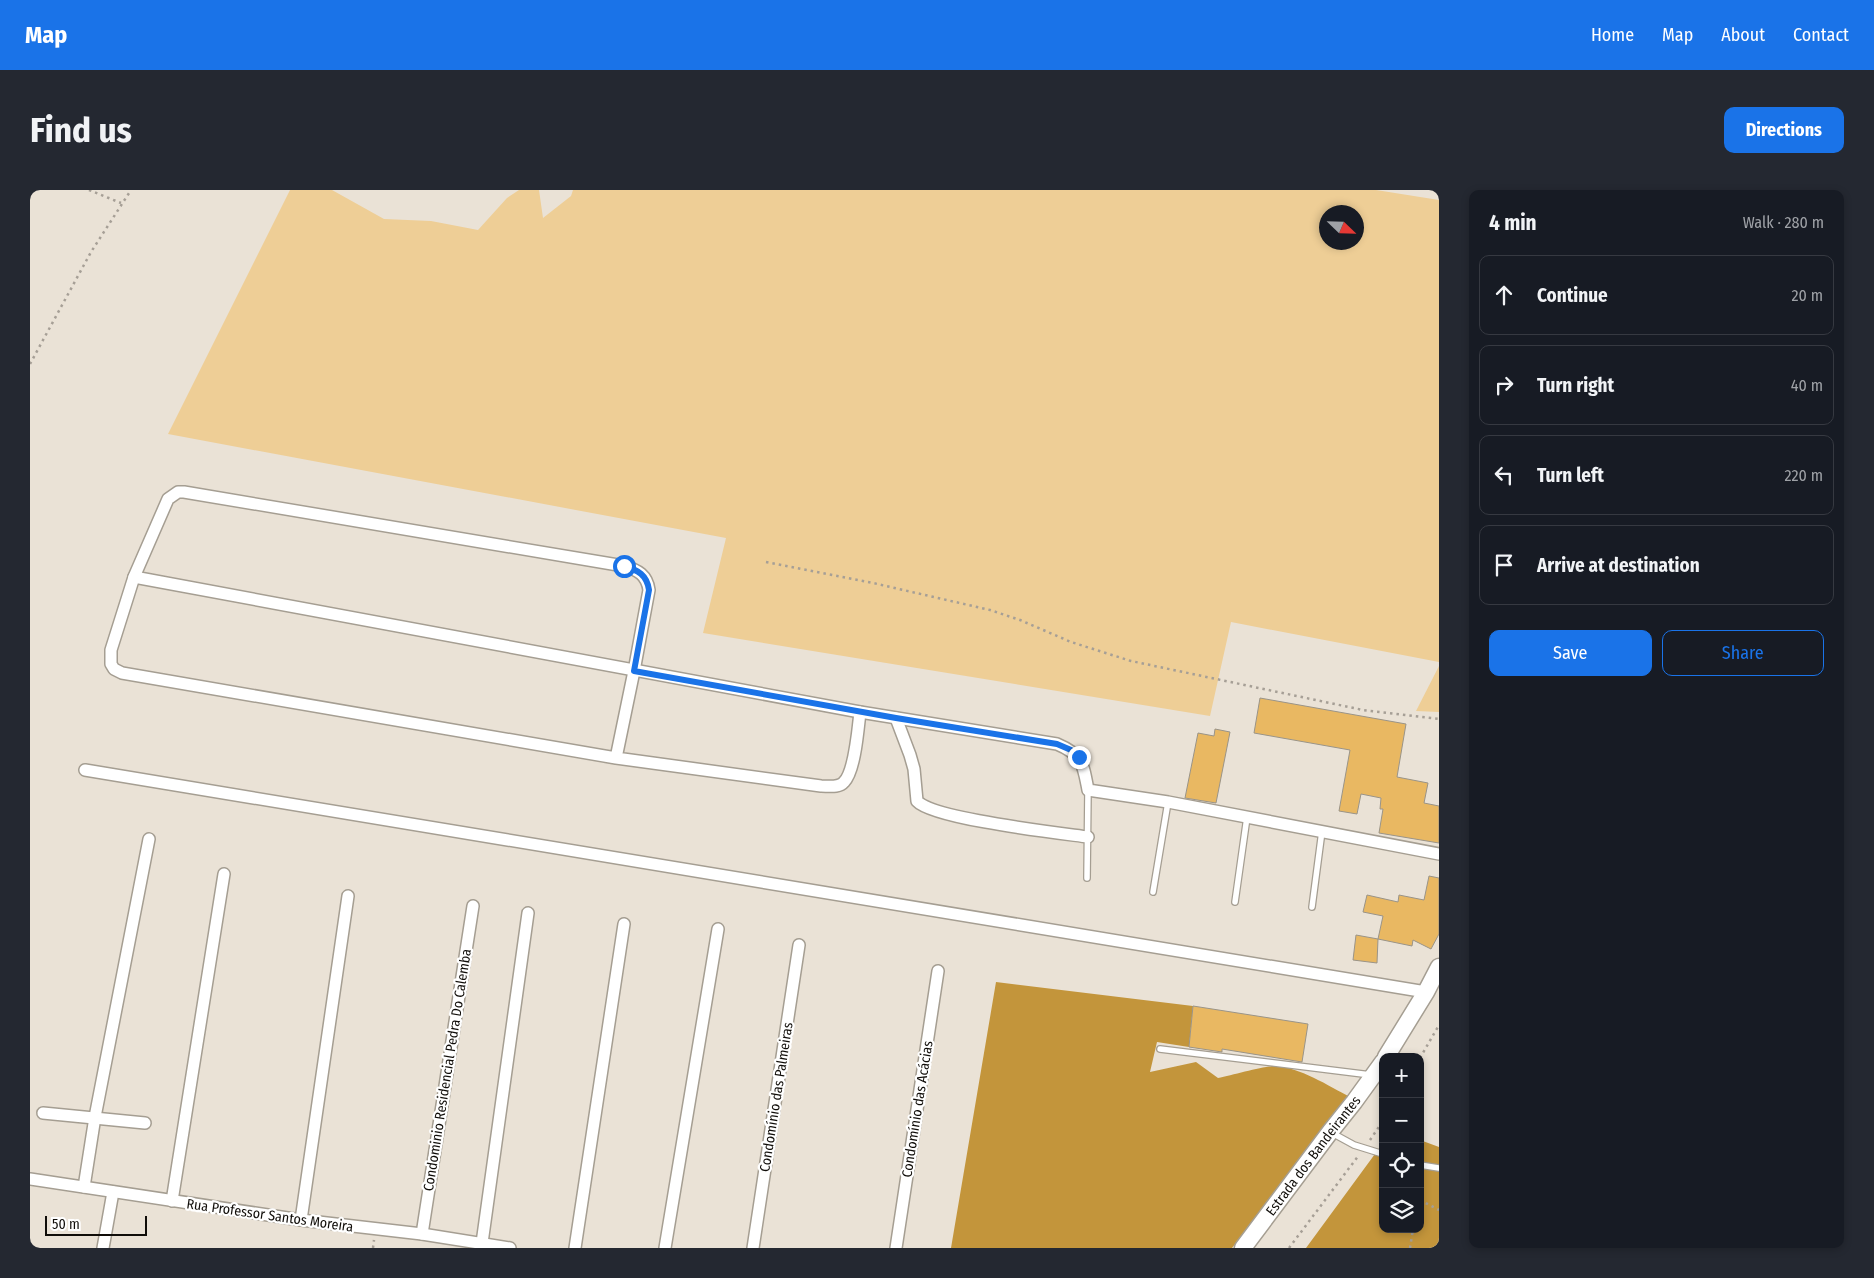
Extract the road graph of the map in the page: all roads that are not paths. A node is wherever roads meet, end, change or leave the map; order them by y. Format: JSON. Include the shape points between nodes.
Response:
{"nodes":[{"id":1,"x":134,"y":577,"type":"junction"},
{"id":2,"x":634,"y":671,"type":"junction"},
{"id":3,"x":860,"y":712,"type":"junction"},
{"id":4,"x":896,"y":718,"type":"junction"},
{"id":5,"x":616,"y":758,"type":"junction"},
{"id":6,"x":85,"y":770,"type":"dead end"},
{"id":7,"x":1088,"y":790,"type":"junction"},
{"id":8,"x":1168,"y":802,"type":"junction"},
{"id":9,"x":1247,"y":817,"type":"junction"},
{"id":10,"x":1322,"y":831,"type":"junction"},
{"id":11,"x":1088,"y":837,"type":"junction"},
{"id":12,"x":149,"y":839,"type":"dead end"},
{"id":13,"x":1439,"y":854,"type":"edge"},
{"id":14,"x":224,"y":874,"type":"dead end"},
{"id":15,"x":1087,"y":878,"type":"dead end"},
{"id":16,"x":1153,"y":892,"type":"dead end"},
{"id":17,"x":348,"y":896,"type":"dead end"},
{"id":18,"x":1235,"y":902,"type":"dead end"},
{"id":19,"x":473,"y":906,"type":"dead end"},
{"id":20,"x":1312,"y":907,"type":"dead end"},
{"id":21,"x":528,"y":912,"type":"dead end"},
{"id":22,"x":624,"y":924,"type":"dead end"},
{"id":23,"x":718,"y":929,"type":"dead end"},
{"id":24,"x":799,"y":945,"type":"dead end"},
{"id":25,"x":1439,"y":967,"type":"edge"},
{"id":26,"x":938,"y":971,"type":"dead end"},
{"id":27,"x":1426,"y":992,"type":"junction"},
{"id":28,"x":1160,"y":1049,"type":"dead end"},
{"id":29,"x":1388,"y":1053,"type":"edge"},
{"id":30,"x":1378,"y":1069,"type":"edge"},
{"id":31,"x":43,"y":1112,"type":"dead end"},
{"id":32,"x":95,"y":1117,"type":"junction"},
{"id":33,"x":145,"y":1123,"type":"dead end"},
{"id":34,"x":1330,"y":1132,"type":"junction"},
{"id":35,"x":1379,"y":1153,"type":"edge"},
{"id":36,"x":1424,"y":1165,"type":"edge"},
{"id":37,"x":1439,"y":1168,"type":"edge"},
{"id":38,"x":30,"y":1179,"type":"edge"},
{"id":39,"x":84,"y":1187,"type":"junction"},
{"id":40,"x":113,"y":1192,"type":"junction"},
{"id":41,"x":172,"y":1201,"type":"junction"},
{"id":42,"x":301,"y":1220,"type":"junction"},
{"id":43,"x":422,"y":1234,"type":"junction"},
{"id":44,"x":482,"y":1243,"type":"junction"},
{"id":45,"x":104,"y":1248,"type":"edge"},
{"id":46,"x":510,"y":1248,"type":"edge"},
{"id":47,"x":575,"y":1248,"type":"edge"},
{"id":48,"x":665,"y":1248,"type":"edge"},
{"id":49,"x":753,"y":1248,"type":"edge"},
{"id":50,"x":896,"y":1248,"type":"edge"},
{"id":51,"x":1244,"y":1248,"type":"edge"}],
"edges":[{"from":1,"to":2,"type":"street"},
{"from":1,"to":2,"type":"street","via":[[168,499],[178,492],[624,566],[642,574],[648,581],[649,590]]},
{"from":1,"to":5,"type":"street","via":[[111,650],[111,664],[118,671]]},
{"from":2,"to":3,"type":"street"},
{"from":2,"to":5,"type":"street"},
{"from":3,"to":4,"type":"street"},
{"from":3,"to":5,"type":"street","via":[[852,763],[844,783],[837,786]]},
{"from":4,"to":7,"type":"street","via":[[1057,744],[1079,757]]},
{"from":4,"to":11,"type":"street","via":[[910,755],[917,801],[924,807],[973,819]]},
{"from":6,"to":27,"type":"street"},
{"from":7,"to":8,"type":"street"},
{"from":7,"to":11,"type":"lane"},
{"from":8,"to":9,"type":"street"},
{"from":8,"to":16,"type":"lane"},
{"from":9,"to":10,"type":"street"},
{"from":9,"to":18,"type":"lane"},
{"from":10,"to":13,"type":"street"},
{"from":10,"to":20,"type":"lane"},
{"from":11,"to":15,"type":"lane"},
{"from":12,"to":32,"type":"street"},
{"from":14,"to":41,"type":"street"},
{"from":17,"to":42,"type":"street"},
{"from":19,"to":43,"type":"street","name":"Condominio Residencial Pedra Do Calemba"},
{"from":21,"to":44,"type":"street"},
{"from":22,"to":47,"type":"street"},
{"from":23,"to":48,"type":"street"},
{"from":24,"to":49,"type":"street","name":"Condomínio das Palmeiras"},
{"from":25,"to":27,"type":"main road"},
{"from":26,"to":50,"type":"street","name":"Condomínio das Acácias"},
{"from":27,"to":29,"type":"main road"},
{"from":28,"to":30,"type":"lane"},
{"from":30,"to":34,"type":"main road","name":"Estrada dos Bandeirantes"},
{"from":31,"to":32,"type":"street"},
{"from":32,"to":33,"type":"street"},
{"from":32,"to":39,"type":"street"},
{"from":34,"to":35,"type":"lane"},
{"from":34,"to":51,"type":"main road","name":"Estrada dos Bandeirantes"},
{"from":36,"to":37,"type":"lane"},
{"from":38,"to":39,"type":"street","name":"Rua Professor Santos Moreira"},
{"from":39,"to":40,"type":"street","name":"Rua Professor Santos Moreira"},
{"from":40,"to":41,"type":"street","name":"Rua Professor Santos Moreira"},
{"from":40,"to":45,"type":"street"},
{"from":41,"to":42,"type":"street","name":"Rua Professor Santos Moreira"},
{"from":42,"to":43,"type":"street","name":"Rua Professor Santos Moreira"},
{"from":43,"to":44,"type":"street","name":"Rua Professor Santos Moreira"},
{"from":44,"to":46,"type":"street","name":"Rua Professor Santos Moreira"}]}
